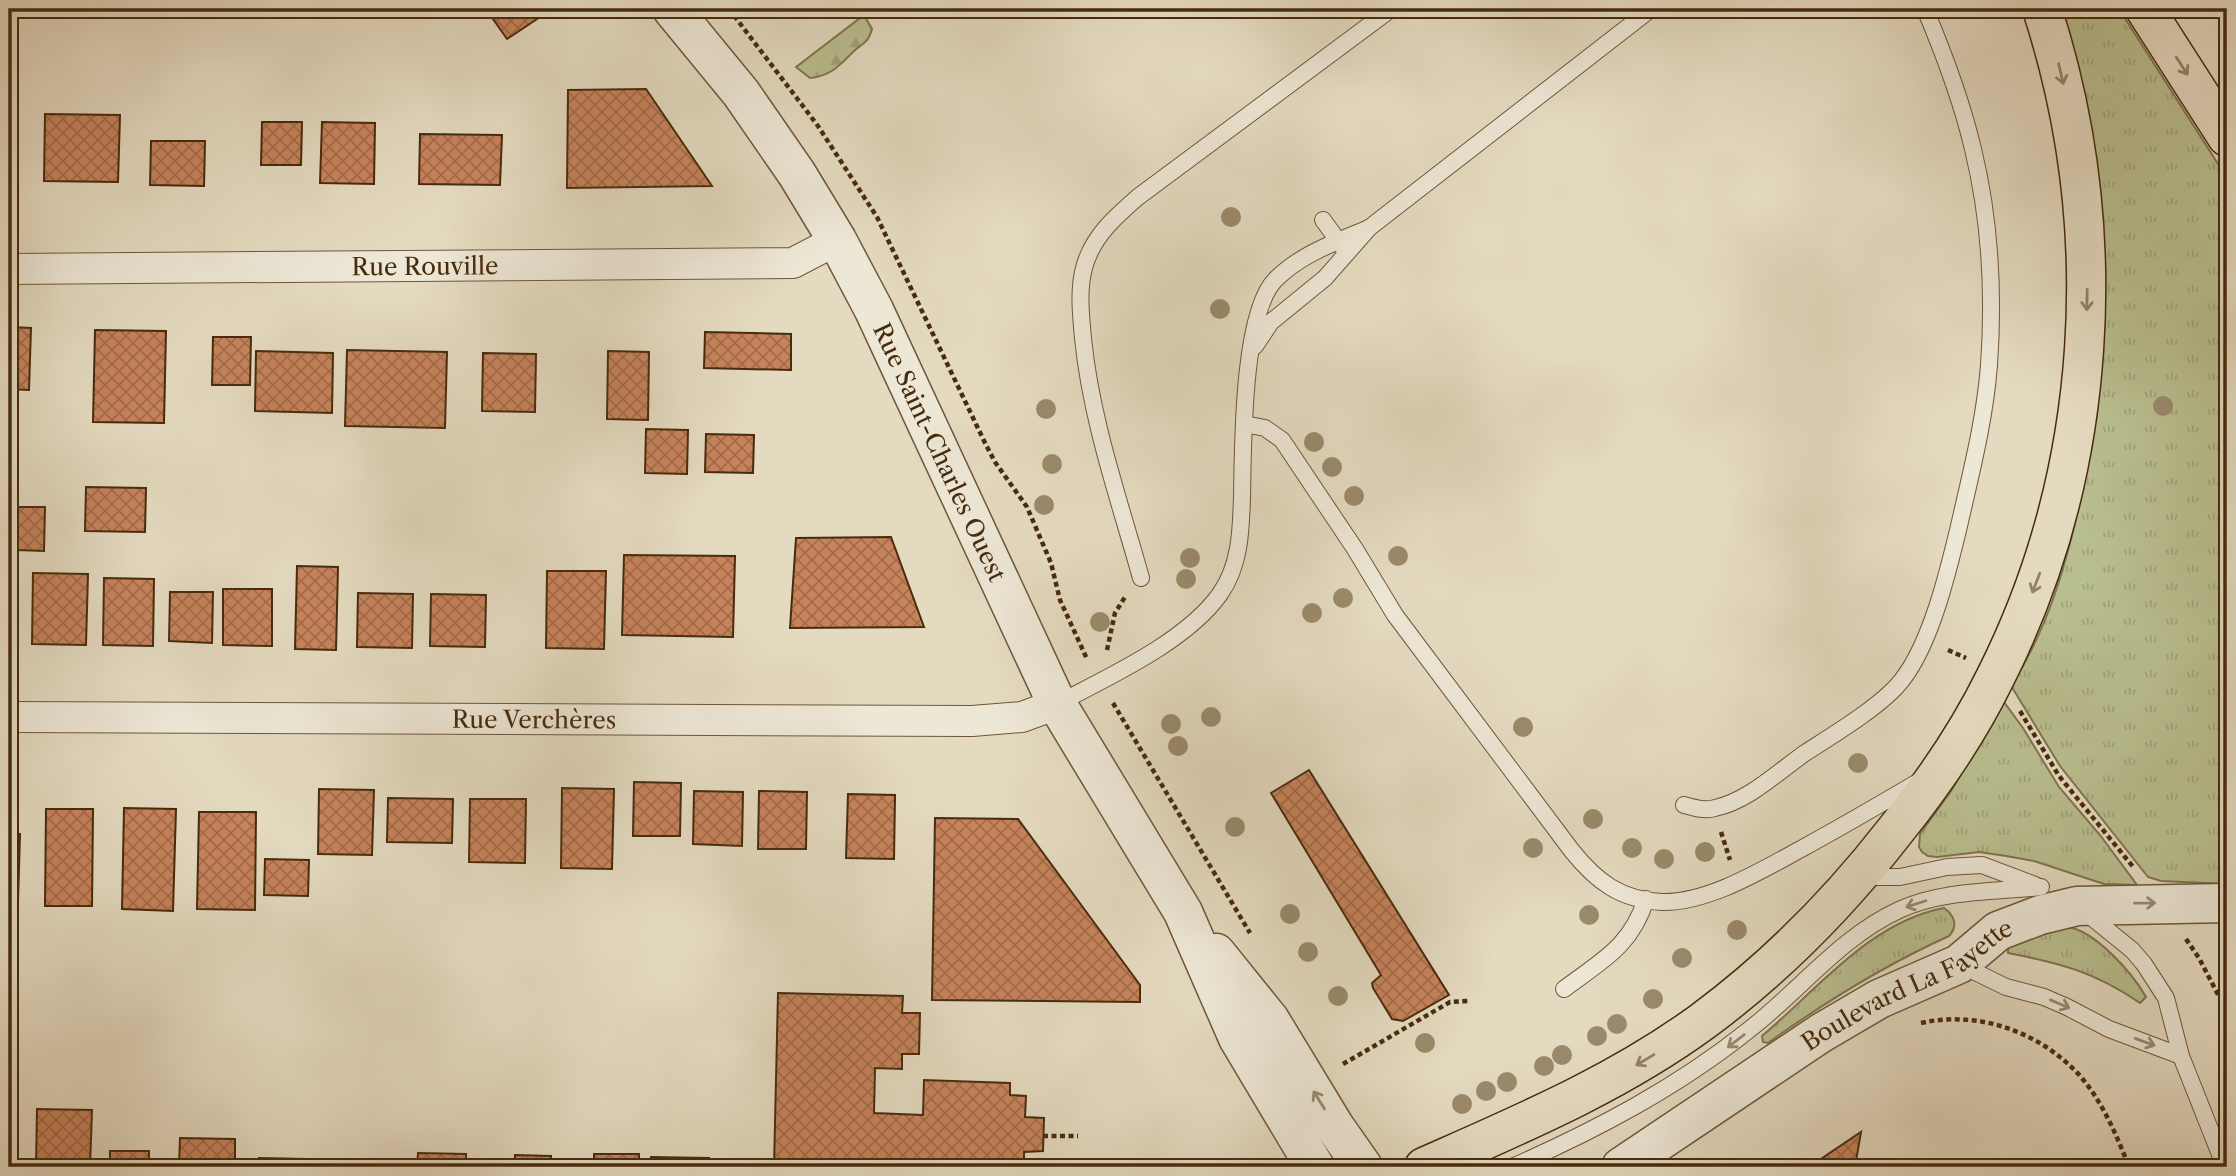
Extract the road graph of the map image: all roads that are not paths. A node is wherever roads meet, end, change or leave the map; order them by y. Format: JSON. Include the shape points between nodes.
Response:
{"nodes":[{"id":1,"x":672,"y":9,"type":"edge"},
{"id":2,"x":1391,"y":9,"type":"edge"},
{"id":3,"x":1651,"y":9,"type":"edge"},
{"id":4,"x":1925,"y":9,"type":"edge"},
{"id":5,"x":2042,"y":9,"type":"edge"},
{"id":6,"x":2145,"y":9,"type":"edge"},
{"id":7,"x":2227,"y":137,"type":"edge"},
{"id":8,"x":1323,"y":220,"type":"dead end"},
{"id":9,"x":837,"y":240,"type":"junction"},
{"id":10,"x":1342,"y":247,"type":"junction"},
{"id":11,"x":9,"y":269,"type":"edge"},
{"id":12,"x":1251,"y":354,"type":"junction"},
{"id":13,"x":1244,"y":424,"type":"junction"},
{"id":14,"x":1141,"y":578,"type":"road end"},
{"id":15,"x":1057,"y":704,"type":"junction"},
{"id":16,"x":9,"y":717,"type":"edge"},
{"id":17,"x":1941,"y":769,"type":"junction"},
{"id":18,"x":1684,"y":805,"type":"dead end"},
{"id":19,"x":1858,"y":877,"type":"junction"},
{"id":20,"x":2040,"y":887,"type":"junction"},
{"id":21,"x":1646,"y":900,"type":"junction"},
{"id":22,"x":2227,"y":903,"type":"edge"},
{"id":23,"x":2077,"y":906,"type":"junction"},
{"id":24,"x":1183,"y":912,"type":"junction"},
{"id":25,"x":1959,"y":964,"type":"junction"},
{"id":26,"x":1564,"y":989,"type":"dead end"},
{"id":27,"x":2181,"y":1056,"type":"junction"},
{"id":28,"x":1628,"y":1165,"type":"edge"},
{"id":29,"x":1315,"y":1167,"type":"edge"},
{"id":30,"x":1363,"y":1167,"type":"edge"},
{"id":31,"x":1424,"y":1167,"type":"edge"},
{"id":32,"x":1512,"y":1167,"type":"edge"},
{"id":33,"x":2225,"y":1167,"type":"edge"}],
"edges":[{"from":1,"to":9,"type":"street","name":"Rue Saint-Charles Ouest","via":[[755,112]]},
{"from":2,"to":14,"type":"lane","via":[[1138,197],[1102,231],[1090,250],[1081,290],[1085,354],[1099,429]]},
{"from":3,"to":10,"type":"lane"},
{"from":4,"to":18,"type":"lane","via":[[1974,150],[1989,271],[1991,317],[1984,410],[1951,561],[1924,640],[1902,681],[1743,796],[1714,808]]},
{"from":5,"to":17,"type":"highway","one_way":true,"via":[[2066,99],[2085,231],[2086,326],[2077,424],[2057,519],[2033,592],[1994,680]]},
{"from":6,"to":7,"type":"highway","one_way":true},
{"from":8,"to":10,"type":"lane"},
{"from":9,"to":11,"type":"street","name":"Rue Rouville","via":[[793,263]]},
{"from":9,"to":15,"type":"street","name":"Rue Saint-Charles Ouest"},
{"from":10,"to":12,"type":"lane","via":[[1325,278],[1271,322]]},
{"from":10,"to":12,"type":"lane","via":[[1308,254],[1270,286],[1259,307]]},
{"from":12,"to":13,"type":"lane"},
{"from":13,"to":15,"type":"lane","via":[[1239,542],[1233,569],[1220,594],[1200,616],[1156,649]]},
{"from":13,"to":21,"type":"lane","via":[[1275,433],[1292,453],[1395,615],[1587,870],[1606,886]]},
{"from":15,"to":16,"type":"street","name":"Rue Verchères","via":[[1022,717],[972,721]]},
{"from":15,"to":24,"type":"street","name":"Rue Saint-Charles Ouest"},
{"from":17,"to":19,"type":"highway"},
{"from":17,"to":21,"type":"lane","via":[[1738,881],[1690,899]]},
{"from":19,"to":20,"type":"lane","via":[[1899,877],[1982,864]]},
{"from":19,"to":31,"type":"highway","one_way":true,"via":[[1769,969],[1659,1052],[1575,1099]]},
{"from":20,"to":23,"type":"lane"},
{"from":20,"to":32,"type":"lane","one_way":true,"via":[[1936,898],[1900,909],[1846,945],[1753,1027],[1690,1073],[1620,1115]]},
{"from":21,"to":26,"type":"lane","via":[[1628,937]]},
{"from":23,"to":22,"type":"street","name":"Boulevard La Fayette","one_way":true},
{"from":23,"to":25,"type":"street","name":"Boulevard La Fayette","via":[[1998,931]]},
{"from":23,"to":27,"type":"lane","via":[[2118,937],[2150,971],[2166,998]]},
{"from":24,"to":29,"type":"street","name":"Rue Saint-Charles Ouest","via":[[1238,1038]]},
{"from":30,"to":24,"type":"street","name":"Rue Saint-Charles Ouest","one_way":true,"via":[[1270,1020]]},
{"from":25,"to":27,"type":"lane","one_way":true},
{"from":25,"to":28,"type":"street","name":"Boulevard La Fayette","via":[[1879,999],[1838,1023]]},
{"from":27,"to":33,"type":"lane"}]}
